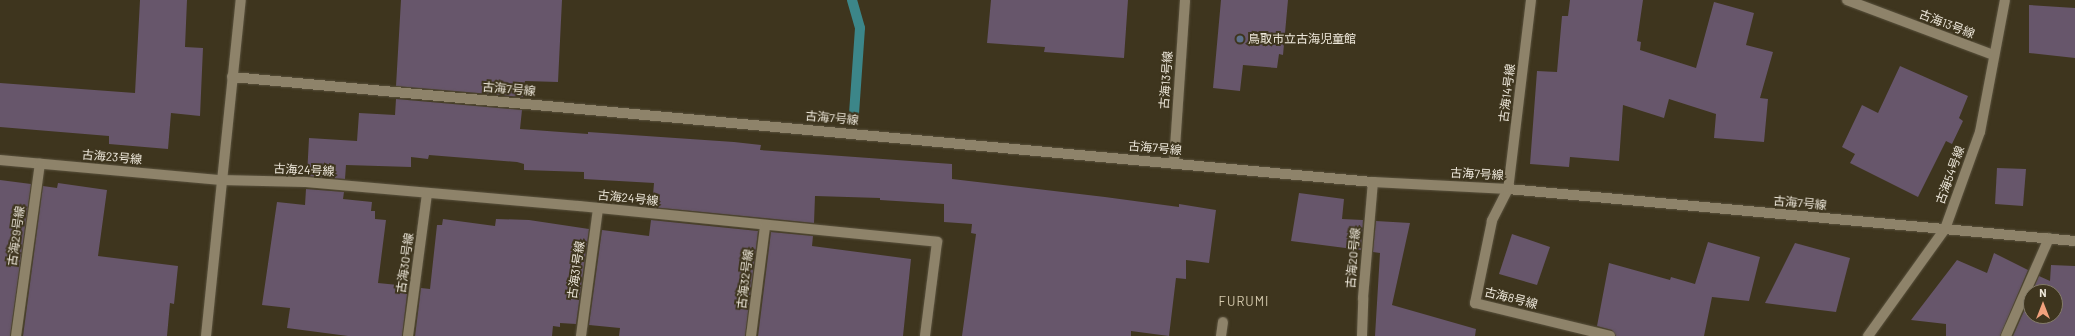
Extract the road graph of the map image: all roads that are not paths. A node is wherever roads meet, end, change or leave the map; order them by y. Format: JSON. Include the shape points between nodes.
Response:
{"nodes":[{"id":1,"x":241,"y":0,"type":"edge"},
{"id":2,"x":1185,"y":0,"type":"edge"},
{"id":3,"x":1531,"y":0,"type":"edge"},
{"id":4,"x":1847,"y":0,"type":"edge"},
{"id":5,"x":2004,"y":0,"type":"edge"},
{"id":6,"x":1993,"y":55,"type":"junction"},
{"id":7,"x":232,"y":77,"type":"junction"},
{"id":8,"x":0,"y":160,"type":"edge"},
{"id":9,"x":1174,"y":162,"type":"junction"},
{"id":10,"x":40,"y":164,"type":"junction"},
{"id":11,"x":221,"y":180,"type":"junction"},
{"id":12,"x":1373,"y":182,"type":"junction"},
{"id":13,"x":1508,"y":189,"type":"junction"},
{"id":14,"x":428,"y":193,"type":"junction"},
{"id":15,"x":598,"y":208,"type":"junction"},
{"id":16,"x":765,"y":226,"type":"junction"},
{"id":17,"x":1945,"y":229,"type":"junction"},
{"id":18,"x":2048,"y":238,"type":"junction"},
{"id":19,"x":2075,"y":240,"type":"edge"},
{"id":20,"x":1223,"y":322,"type":"dead end"},
{"id":21,"x":16,"y":336,"type":"edge"},
{"id":22,"x":206,"y":336,"type":"edge"},
{"id":23,"x":408,"y":336,"type":"edge"},
{"id":24,"x":581,"y":336,"type":"edge"},
{"id":25,"x":751,"y":336,"type":"edge"},
{"id":26,"x":925,"y":336,"type":"edge"},
{"id":27,"x":1221,"y":336,"type":"edge"},
{"id":28,"x":1362,"y":336,"type":"edge"},
{"id":29,"x":1610,"y":336,"type":"edge"},
{"id":30,"x":1868,"y":336,"type":"edge"},
{"id":31,"x":2006,"y":336,"type":"edge"}],
"edges":[{"from":1,"to":7,"type":"street"},
{"from":2,"to":9,"type":"street","name":"古海13号線"},
{"from":3,"to":13,"type":"street","name":"古海14号線"},
{"from":4,"to":6,"type":"street","name":"古海13号線"},
{"from":5,"to":6,"type":"street","name":"古海54号線"},
{"from":6,"to":17,"type":"street","name":"古海54号線","via":[[1980,132]]},
{"from":7,"to":9,"type":"street","name":"古海7号線"},
{"from":7,"to":11,"type":"street"},
{"from":8,"to":10,"type":"street","name":"古海23号線"},
{"from":9,"to":12,"type":"street","name":"古海7号線"},
{"from":10,"to":11,"type":"street","name":"古海23号線"},
{"from":10,"to":21,"type":"street","name":"古海29号線"},
{"from":11,"to":14,"type":"street","name":"古海24号線","via":[[304,182]]},
{"from":11,"to":22,"type":"street"},
{"from":12,"to":13,"type":"street","name":"古海7号線"},
{"from":12,"to":28,"type":"street","name":"古海20号線","via":[[1362,298]]},
{"from":13,"to":17,"type":"street","name":"古海7号線"},
{"from":13,"to":29,"type":"street","name":"古海8号線","via":[[1492,221],[1475,303]]},
{"from":14,"to":15,"type":"street","name":"古海24号線"},
{"from":14,"to":23,"type":"street","name":"古海30号線"},
{"from":15,"to":16,"type":"street","name":"古海24号線"},
{"from":15,"to":24,"type":"street","name":"古海31号線"},
{"from":16,"to":25,"type":"street","name":"古海32号線"},
{"from":16,"to":26,"type":"street","name":"古海24号線","via":[[937,242]]},
{"from":17,"to":18,"type":"street","name":"古海7号線"},
{"from":17,"to":30,"type":"street","name":"古海54号線"},
{"from":18,"to":19,"type":"street","name":"古海7号線"},
{"from":18,"to":31,"type":"street"},
{"from":20,"to":27,"type":"street"}]}
